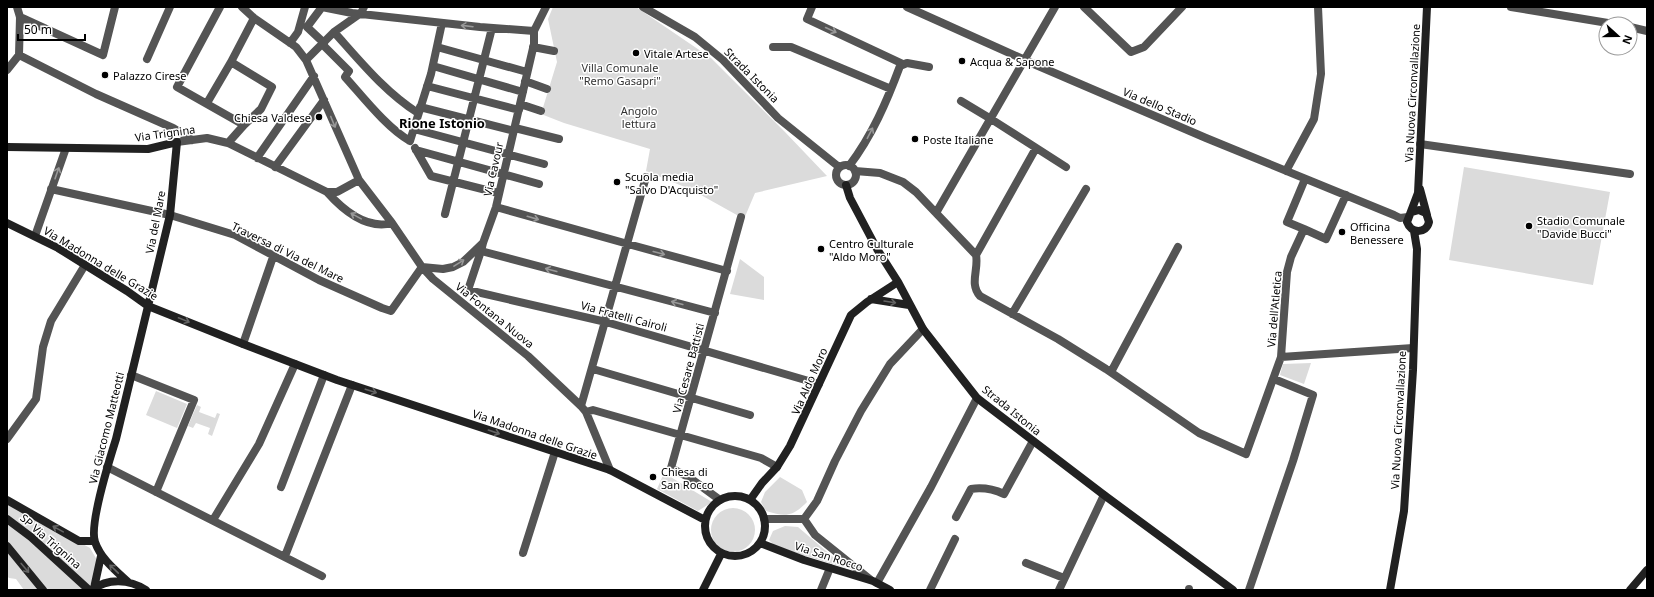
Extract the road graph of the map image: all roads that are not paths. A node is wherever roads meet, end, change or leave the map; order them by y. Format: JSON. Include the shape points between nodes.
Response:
{"nodes":[{"id":1,"x":17,"y":7,"type":"edge"},
{"id":2,"x":115,"y":7,"type":"edge"},
{"id":3,"x":170,"y":7,"type":"edge"},
{"id":4,"x":220,"y":7,"type":"edge"},
{"id":5,"x":242,"y":7,"type":"edge"},
{"id":6,"x":305,"y":7,"type":"edge"},
{"id":7,"x":322,"y":7,"type":"edge"},
{"id":8,"x":546,"y":7,"type":"edge"},
{"id":9,"x":643,"y":7,"type":"edge"},
{"id":10,"x":812,"y":7,"type":"edge"},
{"id":11,"x":907,"y":7,"type":"edge"},
{"id":12,"x":1055,"y":7,"type":"edge"},
{"id":13,"x":1084,"y":7,"type":"edge"},
{"id":14,"x":1182,"y":7,"type":"edge"},
{"id":15,"x":1318,"y":7,"type":"edge"},
{"id":16,"x":1427,"y":7,"type":"edge"},
{"id":17,"x":1511,"y":7,"type":"edge"},
{"id":18,"x":362,"y":10,"type":"edge"},
{"id":19,"x":20,"y":16,"type":"junction"},
{"id":20,"x":254,"y":18,"type":"junction"},
{"id":21,"x":1598,"y":21,"type":"edge"},
{"id":22,"x":442,"y":23,"type":"junction"},
{"id":23,"x":303,"y":26,"type":"junction"},
{"id":24,"x":492,"y":28,"type":"junction"},
{"id":25,"x":534,"y":31,"type":"junction"},
{"id":26,"x":334,"y":32,"type":"junction"},
{"id":27,"x":290,"y":43,"type":"junction"},
{"id":28,"x":323,"y":44,"type":"junction"},
{"id":29,"x":533,"y":46,"type":"junction"},
{"id":30,"x":437,"y":47,"type":"junction"},
{"id":31,"x":773,"y":47,"type":"dead end"},
{"id":32,"x":554,"y":52,"type":"dead end"},
{"id":33,"x":19,"y":55,"type":"junction"},
{"id":34,"x":147,"y":59,"type":"dead end"},
{"id":35,"x":306,"y":60,"type":"junction"},
{"id":36,"x":484,"y":60,"type":"junction"},
{"id":37,"x":1026,"y":60,"type":"junction"},
{"id":38,"x":231,"y":62,"type":"junction"},
{"id":39,"x":903,"y":64,"type":"junction"},
{"id":40,"x":433,"y":66,"type":"junction"},
{"id":41,"x":929,"y":67,"type":"dead end"},
{"id":42,"x":7,"y":70,"type":"edge"},
{"id":43,"x":528,"y":72,"type":"junction"},
{"id":44,"x":314,"y":76,"type":"junction"},
{"id":45,"x":479,"y":80,"type":"junction"},
{"id":46,"x":525,"y":81,"type":"junction"},
{"id":47,"x":427,"y":86,"type":"junction"},
{"id":48,"x":547,"y":89,"type":"dead end"},
{"id":49,"x":891,"y":89,"type":"junction"},
{"id":50,"x":523,"y":92,"type":"junction"},
{"id":51,"x":474,"y":99,"type":"junction"},
{"id":52,"x":324,"y":100,"type":"junction"},
{"id":53,"x":961,"y":101,"type":"dead end"},
{"id":54,"x":207,"y":103,"type":"junction"},
{"id":55,"x":519,"y":107,"type":"junction"},
{"id":56,"x":419,"y":110,"type":"junction"},
{"id":57,"x":541,"y":111,"type":"dead end"},
{"id":58,"x":991,"y":119,"type":"junction"},
{"id":59,"x":469,"y":120,"type":"junction"},
{"id":60,"x":244,"y":125,"type":"junction"},
{"id":61,"x":414,"y":129,"type":"junction"},
{"id":62,"x":514,"y":130,"type":"junction"},
{"id":63,"x":559,"y":139,"type":"dead end"},
{"id":64,"x":192,"y":140,"type":"junction"},
{"id":65,"x":410,"y":141,"type":"junction"},
{"id":66,"x":177,"y":142,"type":"junction"},
{"id":67,"x":463,"y":142,"type":"junction"},
{"id":68,"x":228,"y":143,"type":"junction"},
{"id":69,"x":1420,"y":144,"type":"junction"},
{"id":70,"x":7,"y":146,"type":"edge"},
{"id":71,"x":66,"y":148,"type":"junction"},
{"id":72,"x":1036,"y":148,"type":"junction"},
{"id":73,"x":416,"y":150,"type":"junction"},
{"id":74,"x":508,"y":154,"type":"junction"},
{"id":75,"x":257,"y":158,"type":"junction"},
{"id":76,"x":458,"y":161,"type":"junction"},
{"id":77,"x":544,"y":164,"type":"dead end"},
{"id":78,"x":274,"y":167,"type":"junction"},
{"id":79,"x":1066,"y":167,"type":"dead end"},
{"id":80,"x":839,"y":168,"type":"junction"},
{"id":81,"x":852,"y":168,"type":"junction"},
{"id":82,"x":1286,"y":171,"type":"junction"},
{"id":83,"x":1630,"y":174,"type":"dead end"},
{"id":84,"x":503,"y":175,"type":"junction"},
{"id":85,"x":646,"y":177,"type":"dead end"},
{"id":86,"x":1305,"y":179,"type":"junction"},
{"id":87,"x":359,"y":180,"type":"junction"},
{"id":88,"x":1419,"y":180,"type":"junction"},
{"id":89,"x":453,"y":182,"type":"junction"},
{"id":90,"x":539,"y":184,"type":"dead end"},
{"id":91,"x":846,"y":185,"type":"junction"},
{"id":92,"x":51,"y":189,"type":"junction"},
{"id":93,"x":1086,"y":189,"type":"dead end"},
{"id":94,"x":327,"y":192,"type":"junction"},
{"id":95,"x":498,"y":193,"type":"junction"},
{"id":96,"x":1346,"y":195,"type":"junction"},
{"id":97,"x":496,"y":207,"type":"junction"},
{"id":98,"x":936,"y":213,"type":"junction"},
{"id":99,"x":445,"y":214,"type":"dead end"},
{"id":100,"x":170,"y":215,"type":"junction"},
{"id":101,"x":1428,"y":216,"type":"junction"},
{"id":102,"x":1407,"y":217,"type":"junction"},
{"id":103,"x":741,"y":218,"type":"dead end"},
{"id":104,"x":7,"y":223,"type":"edge"},
{"id":105,"x":392,"y":223,"type":"junction"},
{"id":106,"x":1304,"y":229,"type":"junction"},
{"id":107,"x":1425,"y":230,"type":"junction"},
{"id":108,"x":1414,"y":231,"type":"junction"},
{"id":109,"x":35,"y":236,"type":"junction"},
{"id":110,"x":482,"y":243,"type":"junction"},
{"id":111,"x":628,"y":244,"type":"junction"},
{"id":112,"x":1178,"y":247,"type":"dead end"},
{"id":113,"x":1417,"y":249,"type":"junction"},
{"id":114,"x":481,"y":251,"type":"junction"},
{"id":115,"x":976,"y":255,"type":"junction"},
{"id":116,"x":273,"y":257,"type":"junction"},
{"id":117,"x":85,"y":265,"type":"junction"},
{"id":118,"x":422,"y":267,"type":"junction"},
{"id":119,"x":727,"y":271,"type":"junction"},
{"id":120,"x":898,"y":282,"type":"junction"},
{"id":121,"x":615,"y":287,"type":"junction"},
{"id":122,"x":871,"y":299,"type":"junction"},
{"id":123,"x":148,"y":306,"type":"junction"},
{"id":124,"x":909,"y":306,"type":"junction"},
{"id":125,"x":715,"y":313,"type":"junction"},
{"id":126,"x":1012,"y":314,"type":"junction"},
{"id":127,"x":606,"y":322,"type":"junction"},
{"id":128,"x":923,"y":329,"type":"junction"},
{"id":129,"x":243,"y":344,"type":"junction"},
{"id":130,"x":1413,"y":348,"type":"junction"},
{"id":131,"x":704,"y":351,"type":"junction"},
{"id":132,"x":1281,"y":357,"type":"junction"},
{"id":133,"x":295,"y":364,"type":"junction"},
{"id":134,"x":593,"y":369,"type":"junction"},
{"id":135,"x":1110,"y":372,"type":"junction"},
{"id":136,"x":131,"y":375,"type":"junction"},
{"id":137,"x":324,"y":375,"type":"junction"},
{"id":138,"x":1274,"y":380,"type":"junction"},
{"id":139,"x":819,"y":384,"type":"junction"},
{"id":140,"x":352,"y":385,"type":"junction"},
{"id":141,"x":691,"y":398,"type":"junction"},
{"id":142,"x":977,"y":398,"type":"junction"},
{"id":143,"x":583,"y":409,"type":"junction"},
{"id":144,"x":750,"y":415,"type":"dead end"},
{"id":145,"x":681,"y":434,"type":"junction"},
{"id":146,"x":7,"y":439,"type":"edge"},
{"id":147,"x":1033,"y":441,"type":"junction"},
{"id":148,"x":555,"y":452,"type":"junction"},
{"id":149,"x":107,"y":467,"type":"junction"},
{"id":150,"x":777,"y":467,"type":"junction"},
{"id":151,"x":610,"y":470,"type":"junction"},
{"id":152,"x":281,"y":487,"type":"dead end"},
{"id":153,"x":156,"y":492,"type":"junction"},
{"id":154,"x":1104,"y":495,"type":"junction"},
{"id":155,"x":7,"y":500,"type":"edge"},
{"id":156,"x":720,"y":500,"type":"junction"},
{"id":157,"x":750,"y":500,"type":"junction"},
{"id":158,"x":956,"y":517,"type":"dead end"},
{"id":159,"x":7,"y":518,"type":"edge"},
{"id":160,"x":764,"y":519,"type":"junction"},
{"id":161,"x":804,"y":519,"type":"junction"},
{"id":162,"x":213,"y":520,"type":"junction"},
{"id":163,"x":705,"y":520,"type":"junction"},
{"id":164,"x":955,"y":539,"type":"dead end"},
{"id":165,"x":94,"y":541,"type":"junction"},
{"id":166,"x":760,"y":543,"type":"junction"},
{"id":167,"x":7,"y":546,"type":"edge"},
{"id":168,"x":523,"y":554,"type":"dead end"},
{"id":169,"x":721,"y":554,"type":"junction"},
{"id":170,"x":101,"y":556,"type":"junction"},
{"id":171,"x":285,"y":556,"type":"junction"},
{"id":172,"x":1026,"y":563,"type":"dead end"},
{"id":173,"x":830,"y":568,"type":"junction"},
{"id":174,"x":1647,"y":570,"type":"edge"},
{"id":175,"x":322,"y":576,"type":"dead end"},
{"id":176,"x":1064,"y":578,"type":"junction"},
{"id":177,"x":128,"y":582,"type":"junction"},
{"id":178,"x":875,"y":582,"type":"junction"},
{"id":179,"x":92,"y":589,"type":"edge"},
{"id":180,"x":43,"y":590,"type":"edge"},
{"id":181,"x":146,"y":590,"type":"edge"},
{"id":182,"x":703,"y":590,"type":"edge"},
{"id":183,"x":821,"y":590,"type":"edge"},
{"id":184,"x":890,"y":590,"type":"edge"},
{"id":185,"x":930,"y":590,"type":"edge"},
{"id":186,"x":1059,"y":590,"type":"edge"},
{"id":187,"x":1233,"y":590,"type":"edge"},
{"id":188,"x":1249,"y":590,"type":"edge"},
{"id":189,"x":1390,"y":590,"type":"edge"},
{"id":190,"x":1630,"y":590,"type":"edge"}],
"edges":[{"from":1,"to":19,"type":"street"},
{"from":2,"to":19,"type":"street","via":[[103,55]]},
{"from":3,"to":34,"type":"street"},
{"from":4,"to":54,"type":"street","via":[[177,87]]},
{"from":5,"to":20,"type":"street","name":"Via Fontana Nuova"},
{"from":6,"to":23,"type":"street"},
{"from":7,"to":18,"type":"street"},
{"from":7,"to":23,"type":"street"},
{"from":8,"to":25,"type":"street"},
{"from":9,"to":80,"type":"street","name":"Strada Istonia","via":[[695,37],[723,60],[778,118]]},
{"from":10,"to":39,"type":"street","one_way":true,"via":[[807,19]]},
{"from":11,"to":37,"type":"street","name":"Via dello Stadio"},
{"from":12,"to":37,"type":"street"},
{"from":13,"to":14,"type":"street","via":[[1131,52],[1144,47]]},
{"from":15,"to":82,"type":"street","via":[[1321,74],[1314,118]]},
{"from":16,"to":69,"type":"street","name":"Via Nuova Circonvallazione"},
{"from":17,"to":21,"type":"street"},
{"from":18,"to":22,"type":"street"},
{"from":18,"to":26,"type":"street"},
{"from":19,"to":33,"type":"street"},
{"from":20,"to":27,"type":"street","name":"Via Fontana Nuova"},
{"from":20,"to":38,"type":"street"},
{"from":24,"to":22,"type":"street","one_way":true},
{"from":22,"to":30,"type":"street"},
{"from":23,"to":27,"type":"street"},
{"from":23,"to":28,"type":"street"},
{"from":24,"to":25,"type":"street"},
{"from":24,"to":36,"type":"street"},
{"from":25,"to":29,"type":"street","name":"Via Cavour"},
{"from":26,"to":28,"type":"street"},
{"from":26,"to":56,"type":"street","via":[[371,74],[402,102]]},
{"from":27,"to":35,"type":"street","name":"Via Fontana Nuova"},
{"from":28,"to":35,"type":"street"},
{"from":28,"to":65,"type":"street","via":[[349,71],[345,77],[366,102]]},
{"from":29,"to":32,"type":"street"},
{"from":29,"to":43,"type":"street","name":"Via Cavour"},
{"from":30,"to":36,"type":"street"},
{"from":30,"to":40,"type":"street"},
{"from":31,"to":49,"type":"street","via":[[791,48]]},
{"from":33,"to":42,"type":"street"},
{"from":33,"to":64,"type":"street","via":[[96,94],[173,128]]},
{"from":35,"to":44,"type":"street","name":"Via Fontana Nuova"},
{"from":36,"to":43,"type":"street"},
{"from":36,"to":45,"type":"street"},
{"from":37,"to":58,"type":"street"},
{"from":37,"to":82,"type":"street","name":"Via dello Stadio"},
{"from":38,"to":54,"type":"street"},
{"from":38,"to":60,"type":"street","via":[[272,87],[261,109]]},
{"from":39,"to":41,"type":"street"},
{"from":39,"to":49,"type":"street"},
{"from":40,"to":45,"type":"street"},
{"from":40,"to":47,"type":"street"},
{"from":43,"to":46,"type":"street","name":"Via Cavour"},
{"from":44,"to":52,"type":"street","name":"Via Fontana Nuova"},
{"from":44,"to":75,"type":"street"},
{"from":45,"to":50,"type":"street"},
{"from":45,"to":51,"type":"street"},
{"from":46,"to":48,"type":"street"},
{"from":46,"to":50,"type":"street","name":"Via Cavour"},
{"from":47,"to":51,"type":"street"},
{"from":47,"to":56,"type":"street"},
{"from":81,"to":49,"type":"street","one_way":true},
{"from":50,"to":55,"type":"street","name":"Via Cavour"},
{"from":51,"to":55,"type":"street"},
{"from":51,"to":59,"type":"street"},
{"from":52,"to":78,"type":"street"},
{"from":52,"to":87,"type":"street","name":"Via Fontana Nuova","one_way":true},
{"from":53,"to":58,"type":"street"},
{"from":54,"to":60,"type":"street"},
{"from":55,"to":57,"type":"street"},
{"from":55,"to":62,"type":"street","name":"Via Cavour"},
{"from":56,"to":59,"type":"street"},
{"from":56,"to":61,"type":"street"},
{"from":58,"to":72,"type":"street"},
{"from":58,"to":98,"type":"street"},
{"from":59,"to":62,"type":"street"},
{"from":59,"to":67,"type":"street"},
{"from":60,"to":68,"type":"street"},
{"from":61,"to":65,"type":"street"},
{"from":61,"to":67,"type":"street"},
{"from":62,"to":63,"type":"street"},
{"from":62,"to":74,"type":"street","name":"Via Cavour"},
{"from":64,"to":66,"type":"street","name":"Via Trignina"},
{"from":64,"to":68,"type":"street","name":"Via Trignina","via":[[207,138]]},
{"from":65,"to":73,"type":"street"},
{"from":66,"to":71,"type":"street","name":"Via Trignina","via":[[148,149]]},
{"from":66,"to":100,"type":"street","name":"Via del Mare"},
{"from":67,"to":74,"type":"street"},
{"from":67,"to":76,"type":"street"},
{"from":68,"to":75,"type":"street","name":"Via Trignina"},
{"from":69,"to":83,"type":"street"},
{"from":69,"to":88,"type":"street","name":"Via Nuova Circonvallazione"},
{"from":70,"to":71,"type":"street","name":"Via Trignina"},
{"from":92,"to":71,"type":"street","one_way":true},
{"from":72,"to":79,"type":"street"},
{"from":72,"to":115,"type":"street"},
{"from":73,"to":76,"type":"street"},
{"from":73,"to":89,"type":"street","via":[[431,176]]},
{"from":74,"to":77,"type":"street"},
{"from":74,"to":84,"type":"street","name":"Via Cavour"},
{"from":75,"to":78,"type":"street","name":"Via Trignina"},
{"from":76,"to":84,"type":"street"},
{"from":76,"to":89,"type":"street"},
{"from":78,"to":94,"type":"street","name":"Via Trignina"},
{"from":80,"to":81,"type":"street","via":[[846,165]]},
{"from":80,"to":91,"type":"street","via":[[836,179],[840,184]]},
{"from":81,"to":91,"type":"street","via":[[856,176],[854,182]]},
{"from":81,"to":98,"type":"street","via":[[880,173],[902,182],[916,192]]},
{"from":82,"to":86,"type":"street","name":"Via dello Stadio"},
{"from":84,"to":90,"type":"street"},
{"from":84,"to":95,"type":"street","name":"Via Cavour"},
{"from":85,"to":111,"type":"street"},
{"from":86,"to":96,"type":"street","name":"Via dello Stadio"},
{"from":86,"to":106,"type":"street","via":[[1286,222]]},
{"from":87,"to":94,"type":"street","via":[[336,192]]},
{"from":87,"to":105,"type":"street","name":"Via Fontana Nuova"},
{"from":88,"to":101,"type":"street","name":"Via Nuova Circonvallazione"},
{"from":88,"to":102,"type":"street","name":"Via Nuova Circonvallazione","via":[[1418,192]]},
{"from":89,"to":95,"type":"street"},
{"from":89,"to":99,"type":"street"},
{"from":91,"to":120,"type":"street","name":"Strada Istonia","via":[[850,198],[877,249]]},
{"from":92,"to":100,"type":"street","name":"Traversa di Via del Mare"},
{"from":92,"to":109,"type":"street"},
{"from":93,"to":126,"type":"street"},
{"from":105,"to":94,"type":"street","one_way":true,"via":[[370,224],[340,206]]},
{"from":95,"to":97,"type":"street","name":"Via Cavour"},
{"from":96,"to":102,"type":"street","name":"Via dello Stadio"},
{"from":96,"to":106,"type":"street","via":[[1326,239]]},
{"from":97,"to":110,"type":"street","name":"Via Cavour"},
{"from":97,"to":111,"type":"street","one_way":true},
{"from":98,"to":115,"type":"street"},
{"from":100,"to":116,"type":"street","name":"Traversa di Via del Mare","via":[[235,235]]},
{"from":100,"to":123,"type":"street","name":"Via del Mare"},
{"from":101,"to":102,"type":"street","via":[[1419,210]]},
{"from":101,"to":107,"type":"street","name":"Via Nuova Circonvallazione"},
{"from":102,"to":108,"type":"street","name":"Via Nuova Circonvallazione","via":[[1409,227]]},
{"from":103,"to":119,"type":"street","name":"Via Cesare Battisti"},
{"from":104,"to":109,"type":"street","name":"Via Madonna delle Grazie"},
{"from":105,"to":118,"type":"street","name":"Via Fontana Nuova"},
{"from":106,"to":132,"type":"street","name":"Via dell'Atletica","via":[[1287,272]]},
{"from":107,"to":108,"type":"street"},
{"from":107,"to":113,"type":"street","name":"Via Nuova Circonvallazione"},
{"from":108,"to":113,"type":"street","name":"Via Nuova Circonvallazione"},
{"from":109,"to":117,"type":"street","name":"Via Madonna delle Grazie"},
{"from":110,"to":114,"type":"street","name":"Via Fratelli Cairoli"},
{"from":118,"to":110,"type":"street","name":"Via Cavour","one_way":true,"via":[[453,267],[463,262]]},
{"from":111,"to":119,"type":"street","one_way":true},
{"from":111,"to":121,"type":"street"},
{"from":112,"to":135,"type":"street"},
{"from":113,"to":130,"type":"street","name":"Via Nuova Circonvallazione"},
{"from":121,"to":114,"type":"street","one_way":true},
{"from":114,"to":127,"type":"street","name":"Via Fratelli Cairoli","via":[[468,290]]},
{"from":115,"to":126,"type":"street","via":[[975,291]]},
{"from":116,"to":118,"type":"street","name":"Traversa di Via del Mare","via":[[391,311]]},
{"from":116,"to":129,"type":"street"},
{"from":117,"to":123,"type":"street","name":"Via Madonna delle Grazie"},
{"from":117,"to":146,"type":"street","via":[[51,321],[43,347],[36,399]]},
{"from":118,"to":143,"type":"street","name":"Via Fontana Nuova","via":[[433,279],[528,356]]},
{"from":119,"to":125,"type":"street","name":"Via Cesare Battisti"},
{"from":120,"to":122,"type":"street","name":"Via Aldo Moro"},
{"from":120,"to":124,"type":"street","name":"Strada Istonia"},
{"from":125,"to":121,"type":"street","one_way":true},
{"from":121,"to":127,"type":"street"},
{"from":122,"to":124,"type":"street","one_way":true},
{"from":122,"to":139,"type":"street","name":"Via Aldo Moro","via":[[851,315]]},
{"from":123,"to":129,"type":"street","name":"Via Madonna delle Grazie","one_way":true},
{"from":123,"to":136,"type":"street","name":"Via Giacomo Matteotti"},
{"from":124,"to":128,"type":"street","name":"Strada Istonia"},
{"from":125,"to":131,"type":"street","name":"Via Cesare Battisti"},
{"from":126,"to":135,"type":"street"},
{"from":127,"to":131,"type":"street","name":"Via Fratelli Cairoli"},
{"from":127,"to":134,"type":"street"},
{"from":128,"to":142,"type":"street","name":"Strada Istonia"},
{"from":128,"to":161,"type":"street","via":[[890,364],[861,411],[817,501]]},
{"from":129,"to":133,"type":"street","name":"Via Madonna delle Grazie"},
{"from":130,"to":132,"type":"street"},
{"from":130,"to":189,"type":"street","name":"Via Nuova Circonvallazione","via":[[1404,512]]},
{"from":131,"to":139,"type":"street","name":"Via Fratelli Cairoli"},
{"from":131,"to":141,"type":"street","name":"Via Cesare Battisti"},
{"from":132,"to":138,"type":"street","name":"Via dell'Atletica"},
{"from":133,"to":137,"type":"street","name":"Via Madonna delle Grazie"},
{"from":133,"to":162,"type":"street","via":[[259,444]]},
{"from":134,"to":141,"type":"street"},
{"from":134,"to":143,"type":"street"},
{"from":135,"to":138,"type":"street","name":"Via dell'Atletica","via":[[1199,433],[1246,454]]},
{"from":136,"to":149,"type":"street","name":"Via Giacomo Matteotti"},
{"from":136,"to":153,"type":"street","via":[[194,400]]},
{"from":137,"to":140,"type":"street","name":"Via Madonna delle Grazie"},
{"from":137,"to":152,"type":"street"},
{"from":138,"to":188,"type":"street","via":[[1313,395]]},
{"from":139,"to":150,"type":"street","name":"Via Aldo Moro","via":[[790,446]]},
{"from":140,"to":148,"type":"street","name":"Via Madonna delle Grazie","one_way":true},
{"from":140,"to":171,"type":"street"},
{"from":141,"to":144,"type":"street"},
{"from":141,"to":145,"type":"street","name":"Via Cesare Battisti"},
{"from":142,"to":147,"type":"street","name":"Strada Istonia"},
{"from":142,"to":178,"type":"street","via":[[931,487]]},
{"from":143,"to":145,"type":"street"},
{"from":143,"to":151,"type":"street","name":"Via Fontana Nuova"},
{"from":145,"to":150,"type":"street","via":[[761,458]]},
{"from":145,"to":156,"type":"street","name":"Via Cesare Battisti","via":[[671,468],[690,478]]},
{"from":147,"to":154,"type":"street","name":"Strada Istonia"},
{"from":147,"to":158,"type":"street","via":[[1004,494],[992,488],[971,489]]},
{"from":148,"to":151,"type":"street","name":"Via Madonna delle Grazie"},
{"from":148,"to":168,"type":"street"},
{"from":149,"to":153,"type":"street"},
{"from":149,"to":165,"type":"street","name":"Via Giacomo Matteotti","via":[[94,527]]},
{"from":150,"to":157,"type":"street","name":"Via Aldo Moro"},
{"from":151,"to":163,"type":"street","name":"Via Madonna delle Grazie"},
{"from":153,"to":162,"type":"street"},
{"from":154,"to":176,"type":"street"},
{"from":154,"to":187,"type":"street","name":"Strada Istonia"},
{"from":165,"to":155,"type":"street","one_way":true,"via":[[79,541]]},
{"from":156,"to":157,"type":"street","via":[[735,496]]},
{"from":156,"to":163,"type":"street","via":[[710,508]]},
{"from":157,"to":160,"type":"street"},
{"from":159,"to":179,"type":"street","name":"SP Via Trignina"},
{"from":160,"to":161,"type":"street"},
{"from":160,"to":166,"type":"street","via":[[764,536]]},
{"from":161,"to":178,"type":"street","via":[[815,535]]},
{"from":162,"to":171,"type":"street"},
{"from":163,"to":169,"type":"street","via":[[707,540]]},
{"from":164,"to":185,"type":"street"},
{"from":165,"to":170,"type":"street","name":"Via Giacomo Matteotti"},
{"from":166,"to":169,"type":"street","via":[[754,550],[738,557]]},
{"from":166,"to":173,"type":"street","name":"Via San Rocco"},
{"from":167,"to":180,"type":"street","one_way":true},
{"from":169,"to":182,"type":"street"},
{"from":177,"to":170,"type":"street","name":"Via Giacomo Matteotti","one_way":true},
{"from":170,"to":179,"type":"street"},
{"from":171,"to":175,"type":"street"},
{"from":172,"to":176,"type":"street"},
{"from":173,"to":178,"type":"street","name":"Via San Rocco"},
{"from":173,"to":183,"type":"street"},
{"from":174,"to":190,"type":"street"},
{"from":176,"to":186,"type":"street"},
{"from":177,"to":179,"type":"street","via":[[111,582]]},
{"from":177,"to":181,"type":"street"},
{"from":178,"to":184,"type":"street","name":"Via San Rocco"}]}
